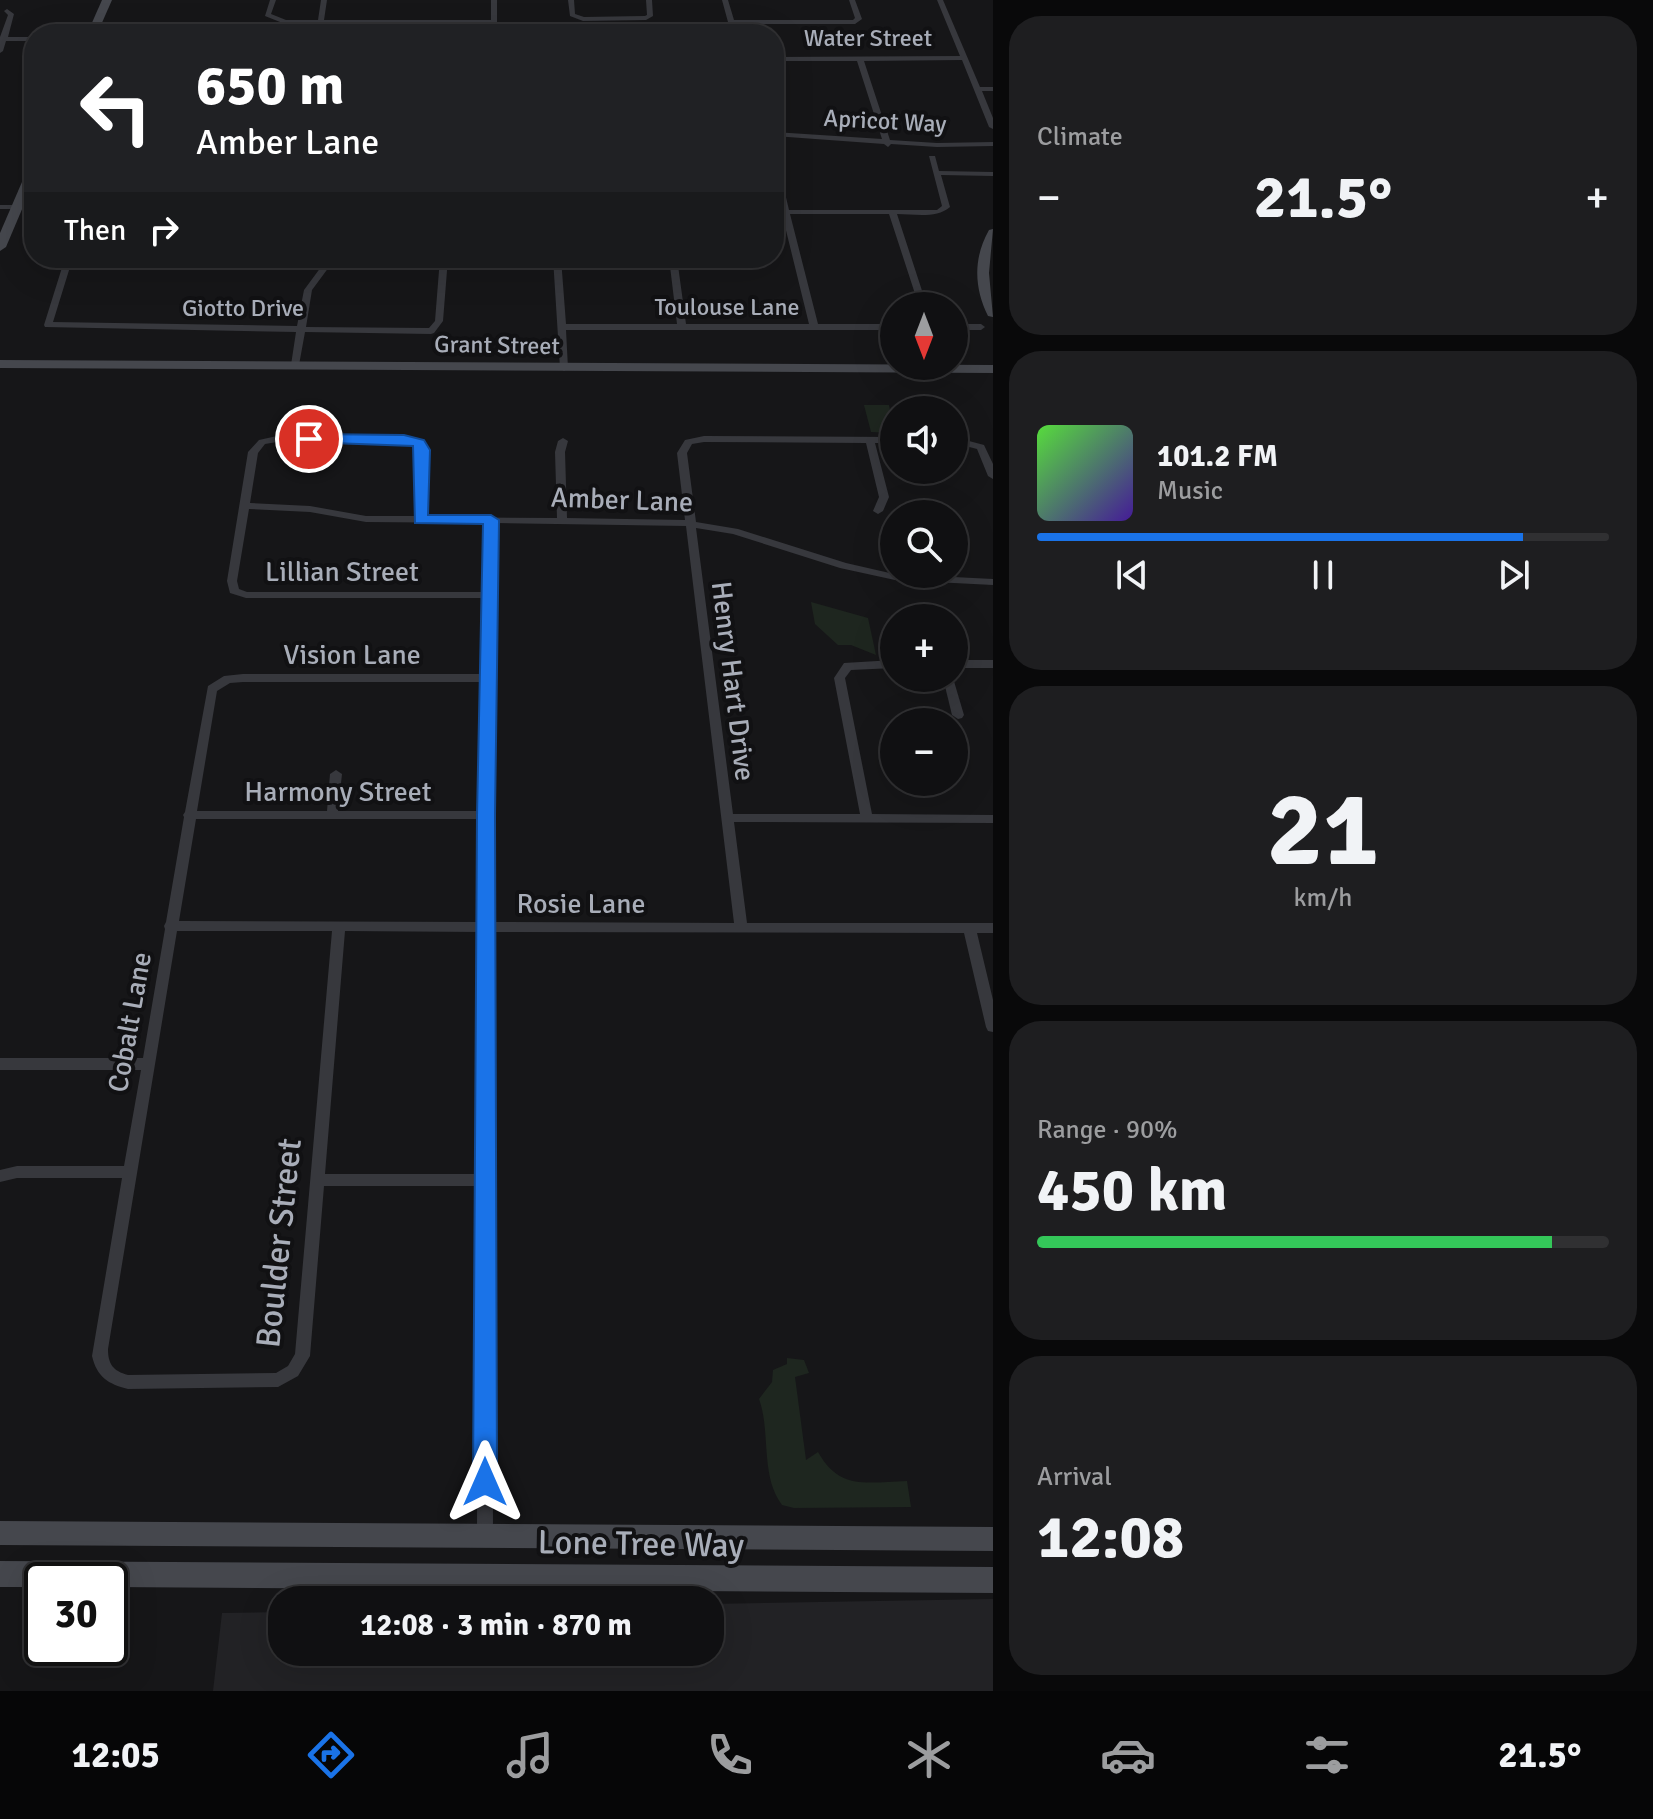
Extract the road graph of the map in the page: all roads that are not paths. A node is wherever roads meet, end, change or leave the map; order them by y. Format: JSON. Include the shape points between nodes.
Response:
{"nodes":[{"id":1,"x":13,"y":0,"type":"edge"},
{"id":2,"x":107,"y":0,"type":"edge"},
{"id":3,"x":273,"y":0,"type":"edge"},
{"id":4,"x":324,"y":0,"type":"edge"},
{"id":5,"x":494,"y":0,"type":"edge"},
{"id":6,"x":571,"y":0,"type":"edge"},
{"id":7,"x":649,"y":0,"type":"edge"},
{"id":8,"x":725,"y":0,"type":"edge"},
{"id":9,"x":852,"y":0,"type":"edge"},
{"id":10,"x":940,"y":0,"type":"edge"},
{"id":11,"x":7,"y":11,"type":"junction"},
{"id":12,"x":0,"y":17,"type":"edge"},
{"id":13,"x":322,"y":21,"type":"junction"},
{"id":14,"x":408,"y":22,"type":"joint"},
{"id":15,"x":493,"y":22,"type":"joint"},
{"id":16,"x":731,"y":22,"type":"joint"},
{"id":17,"x":96,"y":24,"type":"edge"},
{"id":18,"x":321,"y":24,"type":"edge"},
{"id":19,"x":24,"y":42,"type":"edge"},
{"id":20,"x":1,"y":43,"type":"edge"},
{"id":21,"x":860,"y":58,"type":"junction"},
{"id":22,"x":962,"y":58,"type":"junction"},
{"id":23,"x":784,"y":59,"type":"edge"},
{"id":24,"x":976,"y":89,"type":"junction"},
{"id":25,"x":993,"y":89,"type":"edge"},
{"id":26,"x":993,"y":127,"type":"edge"},
{"id":27,"x":784,"y":137,"type":"edge"},
{"id":28,"x":888,"y":143,"type":"junction"},
{"id":29,"x":993,"y":146,"type":"edge"},
{"id":30,"x":932,"y":158,"type":"dead end"},
{"id":31,"x":936,"y":173,"type":"junction"},
{"id":32,"x":993,"y":174,"type":"edge"},
{"id":33,"x":24,"y":191,"type":"edge"},
{"id":34,"x":784,"y":201,"type":"edge"},
{"id":35,"x":0,"y":207,"type":"edge"},
{"id":36,"x":17,"y":207,"type":"junction"},
{"id":37,"x":24,"y":207,"type":"edge"},
{"id":38,"x":787,"y":212,"type":"junction"},
{"id":39,"x":892,"y":212,"type":"junction"},
{"id":40,"x":993,"y":233,"type":"edge"},
{"id":41,"x":0,"y":247,"type":"edge"},
{"id":42,"x":66,"y":268,"type":"edge"},
{"id":43,"x":324,"y":268,"type":"edge"},
{"id":44,"x":443,"y":268,"type":"edge"},
{"id":45,"x":558,"y":268,"type":"edge"},
{"id":46,"x":674,"y":268,"type":"edge"},
{"id":47,"x":918,"y":292,"type":"edge"},
{"id":48,"x":993,"y":313,"type":"edge"},
{"id":49,"x":561,"y":327,"type":"junction"},
{"id":50,"x":682,"y":327,"type":"junction"},
{"id":51,"x":814,"y":327,"type":"junction"},
{"id":52,"x":880,"y":327,"type":"edge"},
{"id":53,"x":968,"y":327,"type":"edge"},
{"id":54,"x":981,"y":327,"type":"dead end"},
{"id":55,"x":301,"y":328,"type":"junction"},
{"id":56,"x":0,"y":364,"type":"edge"},
{"id":57,"x":295,"y":365,"type":"junction"},
{"id":58,"x":564,"y":368,"type":"junction"},
{"id":59,"x":993,"y":369,"type":"edge"},
{"id":60,"x":870,"y":440,"type":"junction"},
{"id":61,"x":880,"y":440,"type":"edge"},
{"id":62,"x":563,"y":441,"type":"dead end"},
{"id":63,"x":968,"y":442,"type":"edge"},
{"id":64,"x":993,"y":476,"type":"edge"},
{"id":65,"x":244,"y":506,"type":"junction"},
{"id":66,"x":878,"y":511,"type":"dead end"},
{"id":67,"x":420,"y":520,"type":"junction"},
{"id":68,"x":491,"y":520,"type":"junction"},
{"id":69,"x":562,"y":520,"type":"junction"},
{"id":70,"x":690,"y":523,"type":"junction"},
{"id":71,"x":993,"y":582,"type":"edge"},
{"id":72,"x":489,"y":595,"type":"junction"},
{"id":73,"x":968,"y":664,"type":"edge"},
{"id":74,"x":993,"y":664,"type":"edge"},
{"id":75,"x":880,"y":665,"type":"edge"},
{"id":76,"x":488,"y":678,"type":"junction"},
{"id":77,"x":218,"y":684,"type":"joint"},
{"id":78,"x":336,"y":774,"type":"dead end"},
{"id":79,"x":189,"y":815,"type":"junction"},
{"id":80,"x":332,"y":815,"type":"junction"},
{"id":81,"x":486,"y":815,"type":"junction"},
{"id":82,"x":727,"y":818,"type":"junction"},
{"id":83,"x":867,"y":818,"type":"junction"},
{"id":84,"x":993,"y":819,"type":"edge"},
{"id":85,"x":170,"y":926,"type":"junction"},
{"id":86,"x":339,"y":926,"type":"junction"},
{"id":87,"x":488,"y":926,"type":"junction"},
{"id":88,"x":741,"y":927,"type":"junction"},
{"id":89,"x":969,"y":927,"type":"junction"},
{"id":90,"x":993,"y":928,"type":"edge"},
{"id":91,"x":993,"y":1027,"type":"edge"},
{"id":92,"x":0,"y":1064,"type":"edge"},
{"id":93,"x":146,"y":1064,"type":"junction"},
{"id":94,"x":128,"y":1172,"type":"junction"},
{"id":95,"x":0,"y":1176,"type":"edge"},
{"id":96,"x":316,"y":1180,"type":"junction"},
{"id":97,"x":484,"y":1180,"type":"junction"},
{"id":98,"x":104,"y":1371,"type":"joint"},
{"id":99,"x":0,"y":1533,"type":"edge"},
{"id":100,"x":485,"y":1534,"type":"junction"},
{"id":101,"x":993,"y":1539,"type":"edge"},
{"id":102,"x":0,"y":1574,"type":"edge"},
{"id":103,"x":993,"y":1580,"type":"edge"}],
"edges":[{"from":1,"to":11,"type":"street"},
{"from":2,"to":17,"type":"street"},
{"from":3,"to":13,"type":"street","via":[[267,15],[272,20]]},
{"from":4,"to":13,"type":"street"},
{"from":5,"to":15,"type":"street"},
{"from":6,"to":7,"type":"street","via":[[572,15],[583,19],[646,18]]},
{"from":8,"to":16,"type":"street"},
{"from":9,"to":16,"type":"street","via":[[859,19],[855,22]]},
{"from":10,"to":22,"type":"street"},
{"from":11,"to":12,"type":"street"},
{"from":11,"to":20,"type":"street","via":[[11,14]]},
{"from":13,"to":14,"type":"street"},
{"from":13,"to":18,"type":"street"},
{"from":14,"to":15,"type":"street"},
{"from":19,"to":20,"type":"street"},
{"from":21,"to":22,"type":"street","name":"Water Street"},
{"from":21,"to":23,"type":"street","name":"Water Street"},
{"from":21,"to":28,"type":"street"},
{"from":22,"to":24,"type":"street"},
{"from":24,"to":25,"type":"street"},
{"from":24,"to":26,"type":"street"},
{"from":27,"to":28,"type":"street","name":"Apricot Way"},
{"from":28,"to":29,"type":"street","name":"Apricot Way"},
{"from":30,"to":31,"type":"street"},
{"from":31,"to":32,"type":"street"},
{"from":31,"to":39,"type":"street","via":[[946,207],[939,212]]},
{"from":33,"to":36,"type":"street"},
{"from":34,"to":38,"type":"street"},
{"from":35,"to":36,"type":"street"},
{"from":36,"to":37,"type":"street"},
{"from":36,"to":41,"type":"street"},
{"from":38,"to":39,"type":"street"},
{"from":38,"to":51,"type":"street"},
{"from":39,"to":47,"type":"street"},
{"from":40,"to":48,"type":"street","via":[[982,275]]},
{"from":42,"to":55,"type":"street","name":"Giotto Drive","via":[[48,325]]},
{"from":43,"to":55,"type":"street","via":[[308,290]]},
{"from":44,"to":55,"type":"street","name":"Giotto Drive","via":[[436,327]]},
{"from":45,"to":49,"type":"street"},
{"from":46,"to":50,"type":"street"},
{"from":49,"to":50,"type":"street","name":"Toulouse Lane"},
{"from":49,"to":58,"type":"street"},
{"from":50,"to":51,"type":"street","name":"Toulouse Lane"},
{"from":51,"to":52,"type":"street","name":"Toulouse Lane"},
{"from":53,"to":54,"type":"street"},
{"from":55,"to":57,"type":"street"},
{"from":56,"to":57,"type":"street","name":"Grant Street"},
{"from":57,"to":58,"type":"street","name":"Grant Street"},
{"from":58,"to":59,"type":"street","name":"Grant Street"},
{"from":60,"to":61,"type":"street"},
{"from":60,"to":66,"type":"street","via":[[884,497]]},
{"from":60,"to":70,"type":"street","name":"Henry Hart Drive","via":[[688,442],[682,453]]},
{"from":62,"to":69,"type":"street"},
{"from":63,"to":64,"type":"street","via":[[986,454]]},
{"from":65,"to":67,"type":"street","name":"Amber Lane"},
{"from":65,"to":67,"type":"street","via":[[253,452],[262,442],[404,439],[419,443],[423,450]]},
{"from":65,"to":72,"type":"street","name":"Lillian Street","via":[[234,591]]},
{"from":67,"to":68,"type":"street","name":"Amber Lane"},
{"from":68,"to":69,"type":"street","name":"Amber Lane"},
{"from":68,"to":72,"type":"street"},
{"from":69,"to":70,"type":"street","name":"Amber Lane"},
{"from":70,"to":71,"type":"street","name":"Amber Lane","via":[[895,577]]},
{"from":70,"to":82,"type":"street","name":"Henry Hart Drive"},
{"from":72,"to":76,"type":"street"},
{"from":73,"to":74,"type":"street"},
{"from":75,"to":83,"type":"street","via":[[848,666],[839,678]]},
{"from":76,"to":77,"type":"street","name":"Vision Lane","via":[[243,678]]},
{"from":76,"to":81,"type":"street"},
{"from":77,"to":79,"type":"street","name":"Cobalt Lane","via":[[210,696]]},
{"from":78,"to":80,"type":"street"},
{"from":79,"to":80,"type":"street","name":"Harmony Street"},
{"from":79,"to":85,"type":"street","name":"Cobalt Lane"},
{"from":80,"to":81,"type":"street","name":"Harmony Street"},
{"from":81,"to":87,"type":"street"},
{"from":82,"to":83,"type":"street"},
{"from":82,"to":88,"type":"street","name":"Henry Hart Drive"},
{"from":83,"to":84,"type":"street"},
{"from":85,"to":86,"type":"street","name":"Rosie Lane"},
{"from":85,"to":93,"type":"street","name":"Cobalt Lane"},
{"from":86,"to":87,"type":"street","name":"Rosie Lane"},
{"from":86,"to":96,"type":"street","name":"Boulder Street"},
{"from":87,"to":88,"type":"street","name":"Rosie Lane"},
{"from":87,"to":97,"type":"street"},
{"from":88,"to":89,"type":"street","name":"Rosie Lane"},
{"from":89,"to":90,"type":"street","name":"Rosie Lane"},
{"from":89,"to":91,"type":"street"},
{"from":92,"to":93,"type":"street"},
{"from":93,"to":94,"type":"street","name":"Cobalt Lane"},
{"from":94,"to":95,"type":"street"},
{"from":94,"to":98,"type":"street","name":"Cobalt Lane","via":[[100,1349]]},
{"from":96,"to":97,"type":"street"},
{"from":96,"to":98,"type":"street","name":"Boulder Street","via":[[302,1356],[293,1371],[278,1380],[128,1382]]},
{"from":97,"to":100,"type":"street"},
{"from":99,"to":100,"type":"street","name":"Lone Tree Way"},
{"from":100,"to":101,"type":"street","name":"Lone Tree Way"},
{"from":102,"to":103,"type":"street","name":"Lone Tree Way"}]}
